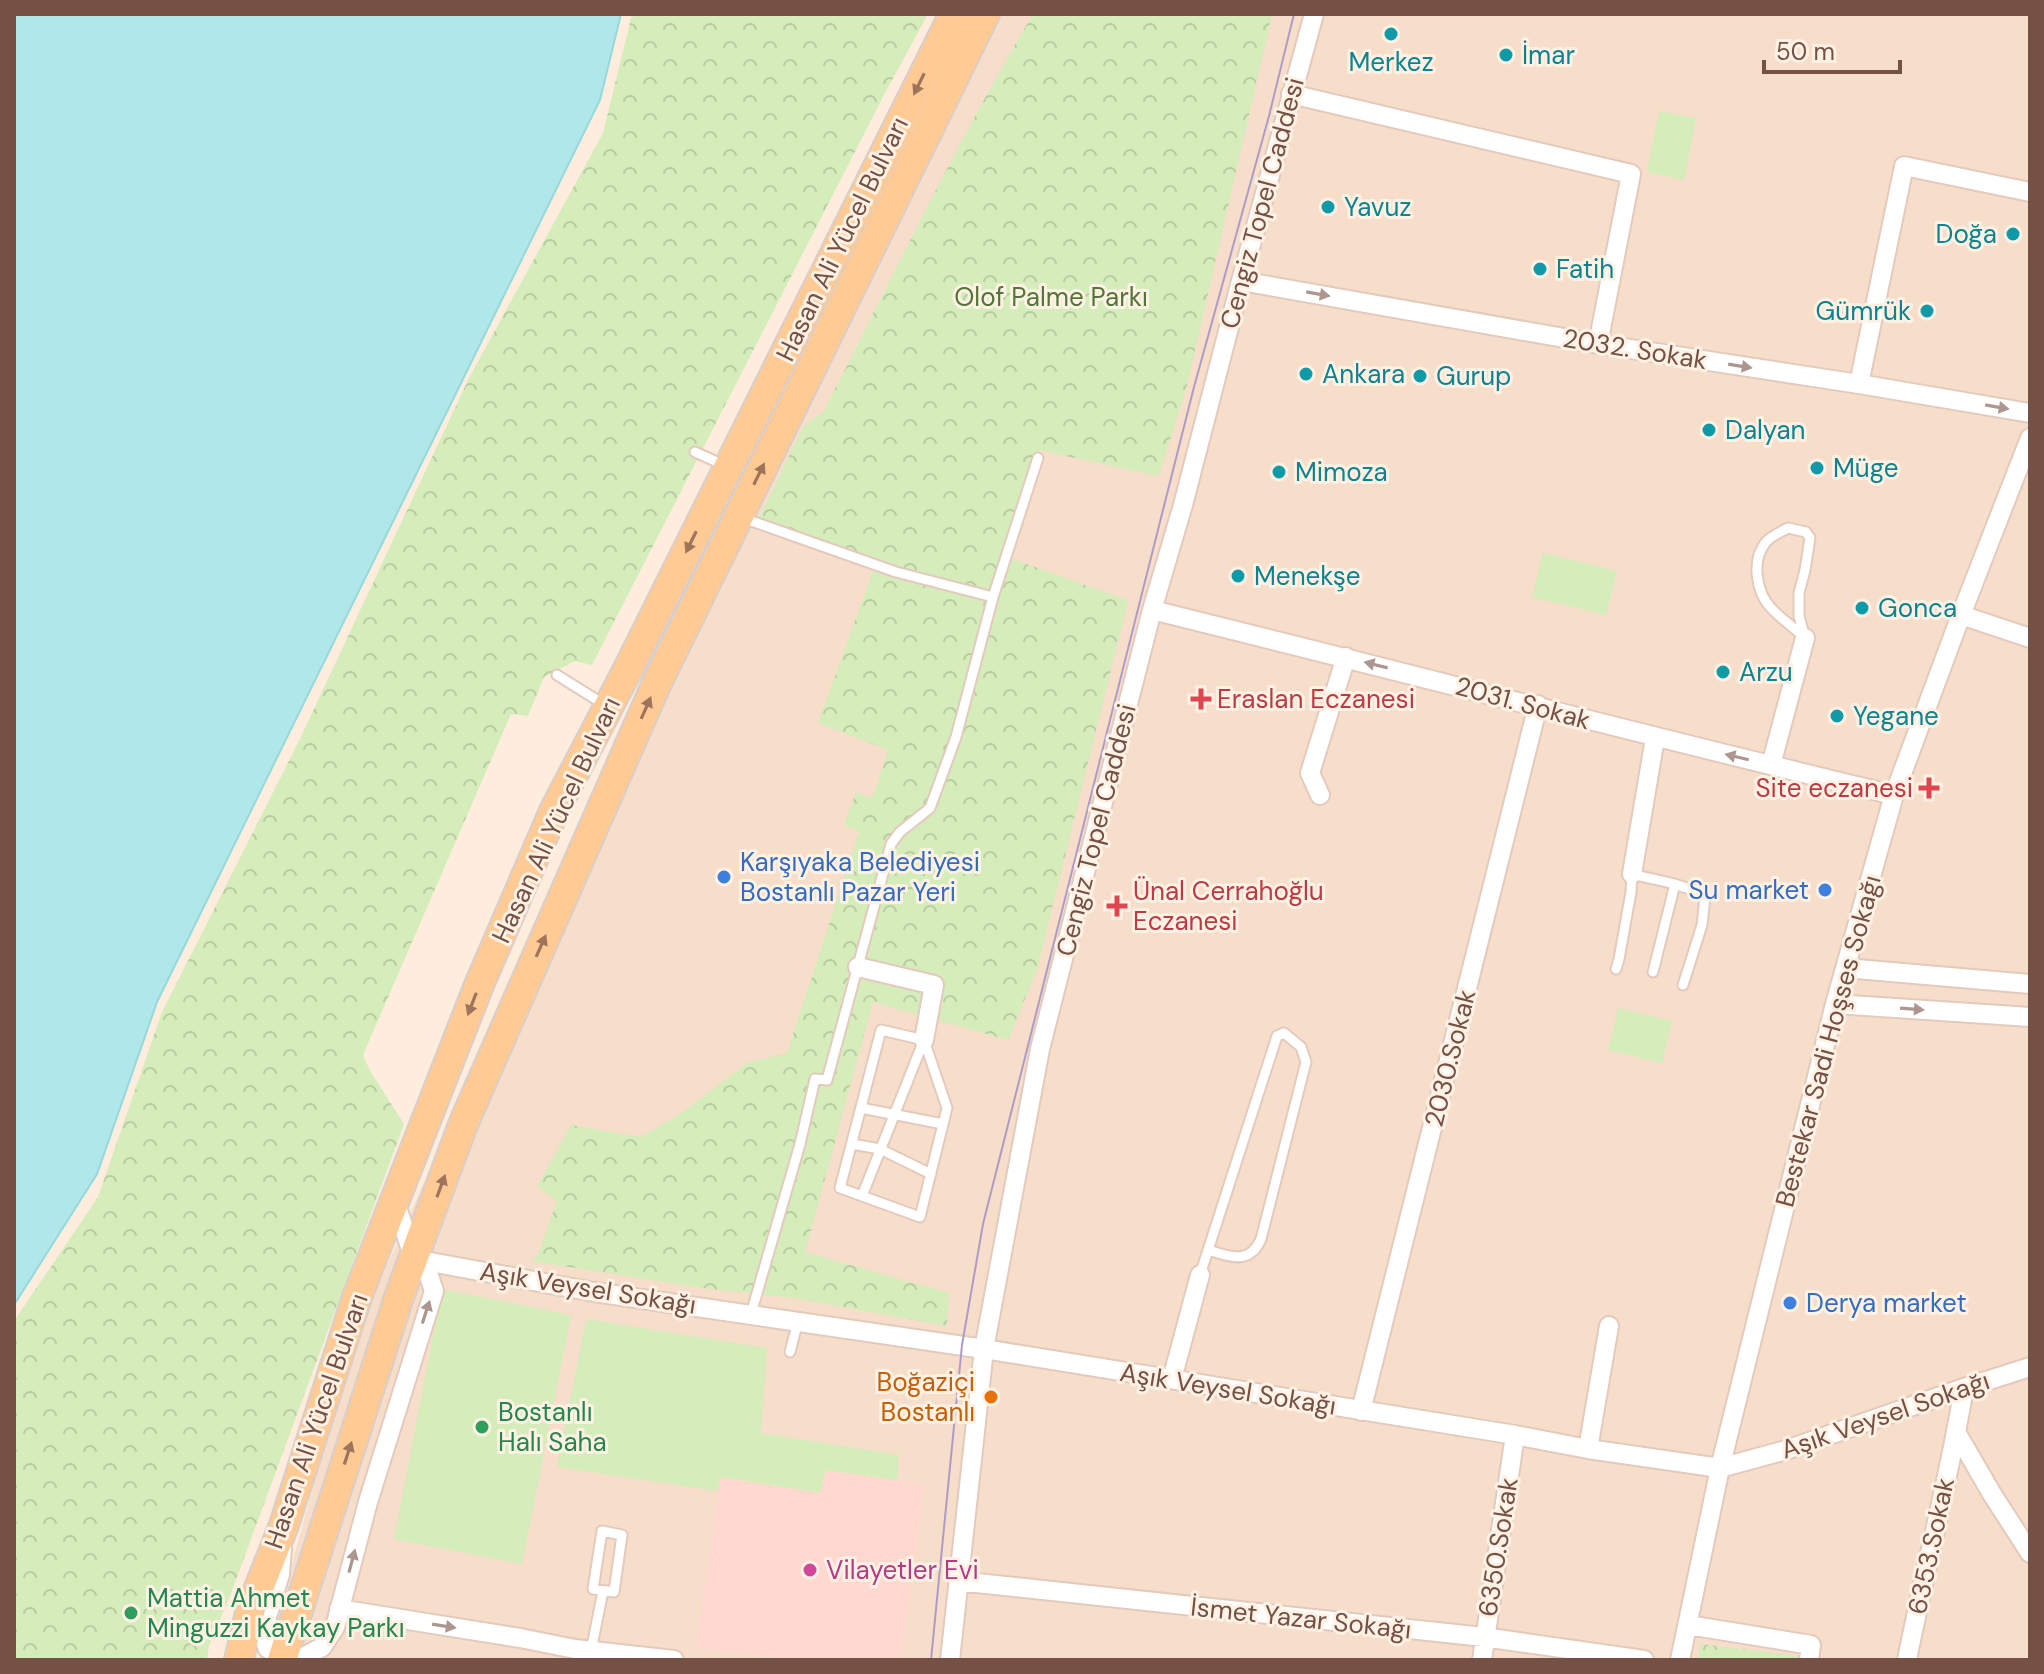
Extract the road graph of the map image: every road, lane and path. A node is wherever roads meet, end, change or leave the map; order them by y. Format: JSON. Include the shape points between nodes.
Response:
{"nodes":[{"id":1,"x":954,"y":14,"type":"edge"},
{"id":2,"x":985,"y":14,"type":"edge"},
{"id":3,"x":1314,"y":14,"type":"edge"},
{"id":4,"x":1291,"y":94,"type":"junction"},
{"id":5,"x":2030,"y":192,"type":"edge"},
{"id":6,"x":1241,"y":281,"type":"junction"},
{"id":7,"x":1598,"y":344,"type":"junction"},
{"id":8,"x":1859,"y":384,"type":"junction"},
{"id":9,"x":2030,"y":413,"type":"edge"},
{"id":10,"x":2030,"y":438,"type":"edge"},
{"id":11,"x":695,"y":452,"type":"dead end"},
{"id":12,"x":1038,"y":458,"type":"dead end"},
{"id":13,"x":729,"y":467,"type":"junction"},
{"id":14,"x":738,"y":516,"type":"junction"},
{"id":15,"x":993,"y":597,"type":"junction"},
{"id":16,"x":1152,"y":610,"type":"junction"},
{"id":17,"x":1961,"y":615,"type":"junction"},
{"id":18,"x":1805,"y":638,"type":"junction"},
{"id":19,"x":2030,"y":638,"type":"edge"},
{"id":20,"x":1346,"y":657,"type":"junction"},
{"id":21,"x":557,"y":675,"type":"dead end"},
{"id":22,"x":1538,"y":705,"type":"junction"},
{"id":23,"x":609,"y":707,"type":"junction"},
{"id":24,"x":1655,"y":738,"type":"junction"},
{"id":25,"x":1771,"y":765,"type":"junction"},
{"id":26,"x":1320,"y":795,"type":"dead end"},
{"id":27,"x":1894,"y":795,"type":"junction"},
{"id":28,"x":1632,"y":874,"type":"junction"},
{"id":29,"x":1675,"y":884,"type":"junction"},
{"id":30,"x":858,"y":967,"type":"junction"},
{"id":31,"x":1845,"y":968,"type":"junction"},
{"id":32,"x":1616,"y":969,"type":"dead end"},
{"id":33,"x":1653,"y":972,"type":"dead end"},
{"id":34,"x":2030,"y":984,"type":"edge"},
{"id":35,"x":1683,"y":985,"type":"dead end"},
{"id":36,"x":1835,"y":1004,"type":"junction"},
{"id":37,"x":2030,"y":1017,"type":"edge"},
{"id":38,"x":924,"y":1040,"type":"junction"},
{"id":39,"x":861,"y":1108,"type":"junction"},
{"id":40,"x":894,"y":1116,"type":"junction"},
{"id":41,"x":943,"y":1124,"type":"junction"},
{"id":42,"x":852,"y":1144,"type":"junction"},
{"id":43,"x":880,"y":1149,"type":"junction"},
{"id":44,"x":931,"y":1174,"type":"junction"},
{"id":45,"x":862,"y":1196,"type":"junction"},
{"id":46,"x":395,"y":1201,"type":"junction"},
{"id":47,"x":1208,"y":1250,"type":"junction"},
{"id":48,"x":414,"y":1259,"type":"junction"},
{"id":49,"x":1200,"y":1275,"type":"joint"},
{"id":50,"x":751,"y":1314,"type":"junction"},
{"id":51,"x":798,"y":1321,"type":"junction"},
{"id":52,"x":1609,"y":1326,"type":"dead end"},
{"id":53,"x":984,"y":1349,"type":"junction"},
{"id":54,"x":790,"y":1352,"type":"dead end"},
{"id":55,"x":2030,"y":1367,"type":"edge"},
{"id":56,"x":1172,"y":1379,"type":"junction"},
{"id":57,"x":1964,"y":1388,"type":"junction"},
{"id":58,"x":1361,"y":1411,"type":"junction"},
{"id":59,"x":1956,"y":1432,"type":"junction"},
{"id":60,"x":1515,"y":1435,"type":"junction"},
{"id":61,"x":1588,"y":1449,"type":"junction"},
{"id":62,"x":1720,"y":1468,"type":"junction"},
{"id":63,"x":284,"y":1525,"type":"junction"},
{"id":64,"x":2030,"y":1553,"type":"edge"},
{"id":65,"x":958,"y":1581,"type":"junction"},
{"id":66,"x":603,"y":1591,"type":"junction"},
{"id":67,"x":339,"y":1609,"type":"junction"},
{"id":68,"x":1688,"y":1625,"type":"junction"},
{"id":69,"x":1484,"y":1637,"type":"junction"},
{"id":70,"x":579,"y":1653,"type":"edge"},
{"id":71,"x":282,"y":1658,"type":"edge"},
{"id":72,"x":239,"y":1660,"type":"edge"},
{"id":73,"x":674,"y":1660,"type":"edge"},
{"id":74,"x":950,"y":1660,"type":"edge"},
{"id":75,"x":1482,"y":1660,"type":"edge"},
{"id":76,"x":1644,"y":1660,"type":"edge"},
{"id":77,"x":1680,"y":1660,"type":"edge"},
{"id":78,"x":1809,"y":1660,"type":"edge"},
{"id":79,"x":1907,"y":1660,"type":"edge"}],
"edges":[{"from":1,"to":13,"type":"main road","name":"Hasan Ali Yücel Bulvarı","one_way":true},
{"from":14,"to":2,"type":"main road","name":"Hasan Ali Yücel Bulvarı","one_way":true},
{"from":3,"to":4,"type":"street","name":"Cengiz Topel Caddesi"},
{"from":4,"to":6,"type":"street","name":"Cengiz Topel Caddesi"},
{"from":4,"to":7,"type":"street","via":[[1631,174]]},
{"from":5,"to":8,"type":"street","via":[[1904,166]]},
{"from":6,"to":7,"type":"street","name":"2032. Sokak","one_way":true},
{"from":6,"to":16,"type":"street","name":"Cengiz Topel Caddesi"},
{"from":7,"to":8,"type":"street","name":"2032. Sokak","one_way":true},
{"from":8,"to":9,"type":"street","name":"2032. Sokak","one_way":true},
{"from":10,"to":17,"type":"street","name":"Bestekar Sadi Hoşses Sokağı"},
{"from":11,"to":13,"type":"lane"},
{"from":12,"to":15,"type":"lane"},
{"from":13,"to":23,"type":"main road","name":"Hasan Ali Yücel Bulvarı","one_way":true},
{"from":14,"to":15,"type":"lane","via":[[896,572]]},
{"from":48,"to":14,"type":"main road","name":"Hasan Ali Yücel Bulvarı","one_way":true,"via":[[464,1122],[656,685]]},
{"from":15,"to":30,"type":"lane","via":[[956,737],[930,808],[891,844]]},
{"from":16,"to":20,"type":"street","name":"2031. Sokak"},
{"from":16,"to":53,"type":"street","name":"Cengiz Topel Caddesi","via":[[1040,1049]]},
{"from":17,"to":19,"type":"street"},
{"from":17,"to":27,"type":"street","name":"Bestekar Sadi Hoşses Sokağı"},
{"from":18,"to":18,"type":"lane","via":[[1770,607],[1758,584],[1763,548],[1788,528],[1810,538],[1799,593]]},
{"from":18,"to":25,"type":"street"},
{"from":22,"to":20,"type":"street","name":"2031. Sokak","one_way":true},
{"from":20,"to":26,"type":"street","via":[[1310,773]]},
{"from":21,"to":23,"type":"lane"},
{"from":22,"to":24,"type":"street","name":"2031. Sokak"},
{"from":22,"to":58,"type":"street","name":"2030.Sokak"},
{"from":23,"to":46,"type":"main road","name":"Hasan Ali Yücel Bulvarı","one_way":true,"via":[[554,811]]},
{"from":25,"to":24,"type":"street","name":"2031. Sokak","one_way":true},
{"from":24,"to":28,"type":"street"},
{"from":25,"to":27,"type":"street","name":"2031. Sokak"},
{"from":27,"to":31,"type":"street","name":"Bestekar Sadi Hoşses Sokağı"},
{"from":28,"to":29,"type":"lane"},
{"from":28,"to":32,"type":"lane"},
{"from":29,"to":33,"type":"lane"},
{"from":29,"to":35,"type":"lane","via":[[1705,897]]},
{"from":30,"to":38,"type":"street","via":[[934,985]]},
{"from":30,"to":50,"type":"lane","via":[[827,1080],[815,1079]]},
{"from":31,"to":34,"type":"street"},
{"from":31,"to":36,"type":"street","name":"Bestekar Sadi Hoşses Sokağı"},
{"from":36,"to":37,"type":"street","one_way":true},
{"from":36,"to":62,"type":"street","name":"Bestekar Sadi Hoşses Sokağı"},
{"from":38,"to":39,"type":"lane","via":[[881,1030]]},
{"from":38,"to":40,"type":"lane"},
{"from":38,"to":41,"type":"lane","via":[[947,1108]]},
{"from":39,"to":40,"type":"lane"},
{"from":39,"to":42,"type":"lane"},
{"from":40,"to":41,"type":"lane"},
{"from":40,"to":43,"type":"lane"},
{"from":41,"to":44,"type":"lane"},
{"from":42,"to":43,"type":"lane"},
{"from":42,"to":45,"type":"lane","via":[[840,1188]]},
{"from":43,"to":44,"type":"lane"},
{"from":43,"to":45,"type":"lane"},
{"from":44,"to":45,"type":"lane","via":[[920,1217]]},
{"from":46,"to":48,"type":"street"},
{"from":46,"to":63,"type":"main road","name":"Hasan Ali Yücel Bulvarı","via":[[357,1297]]},
{"from":47,"to":47,"type":"lane","via":[[1234,1258],[1252,1253],[1261,1239],[1306,1062],[1301,1047],[1284,1033],[1277,1036]]},
{"from":47,"to":49,"type":"lane"},
{"from":48,"to":50,"type":"street","name":"Aşık Veysel Sokağı"},
{"from":67,"to":48,"type":"street","one_way":true,"via":[[434,1291]]},
{"from":71,"to":48,"type":"main road","name":"Hasan Ali Yücel Bulvarı","one_way":true},
{"from":49,"to":56,"type":"street"},
{"from":50,"to":51,"type":"street","name":"Aşık Veysel Sokağı"},
{"from":51,"to":53,"type":"street","name":"Aşık Veysel Sokağı"},
{"from":51,"to":54,"type":"lane"},
{"from":52,"to":61,"type":"street"},
{"from":53,"to":56,"type":"street","name":"Aşık Veysel Sokağı"},
{"from":53,"to":65,"type":"street","name":"Cengiz Topel Caddesi"},
{"from":55,"to":57,"type":"street","name":"Aşık Veysel Sokağı"},
{"from":56,"to":58,"type":"street","name":"Aşık Veysel Sokağı"},
{"from":57,"to":59,"type":"street","name":"6353.Sokak"},
{"from":57,"to":62,"type":"street","name":"Aşık Veysel Sokağı"},
{"from":58,"to":60,"type":"street","name":"Aşık Veysel Sokağı"},
{"from":59,"to":64,"type":"street","name":"6353.Sokak"},
{"from":59,"to":79,"type":"street","name":"6353.Sokak"},
{"from":60,"to":61,"type":"street","name":"Aşık Veysel Sokağı"},
{"from":60,"to":69,"type":"street","name":"6350.Sokak"},
{"from":61,"to":62,"type":"street","name":"Aşık Veysel Sokağı"},
{"from":62,"to":68,"type":"street","name":"Bestekar Sadi Hoşses Sokağı"},
{"from":63,"to":71,"type":"street","via":[[280,1574],[262,1633],[268,1649]]},
{"from":63,"to":72,"type":"main road","name":"Hasan Ali Yücel Bulvarı","via":[[251,1608]]},
{"from":65,"to":69,"type":"street","name":"İsmet Yazar Sokağı"},
{"from":65,"to":74,"type":"street","name":"Cengiz Topel Caddesi"},
{"from":66,"to":66,"type":"lane","via":[[593,1589],[602,1531],[622,1535],[614,1592]]},
{"from":66,"to":70,"type":"lane"},
{"from":67,"to":70,"type":"street","one_way":true,"via":[[520,1638]]},
{"from":67,"to":71,"type":"street","via":[[322,1647],[302,1658]]},
{"from":68,"to":77,"type":"street","name":"Bestekar Sadi Hoşses Sokağı"},
{"from":68,"to":78,"type":"street","via":[[1811,1645]]},
{"from":69,"to":75,"type":"street","name":"6350.Sokak"},
{"from":69,"to":76,"type":"street","name":"İsmet Yazar Sokağı"},
{"from":70,"to":73,"type":"street"}]}
